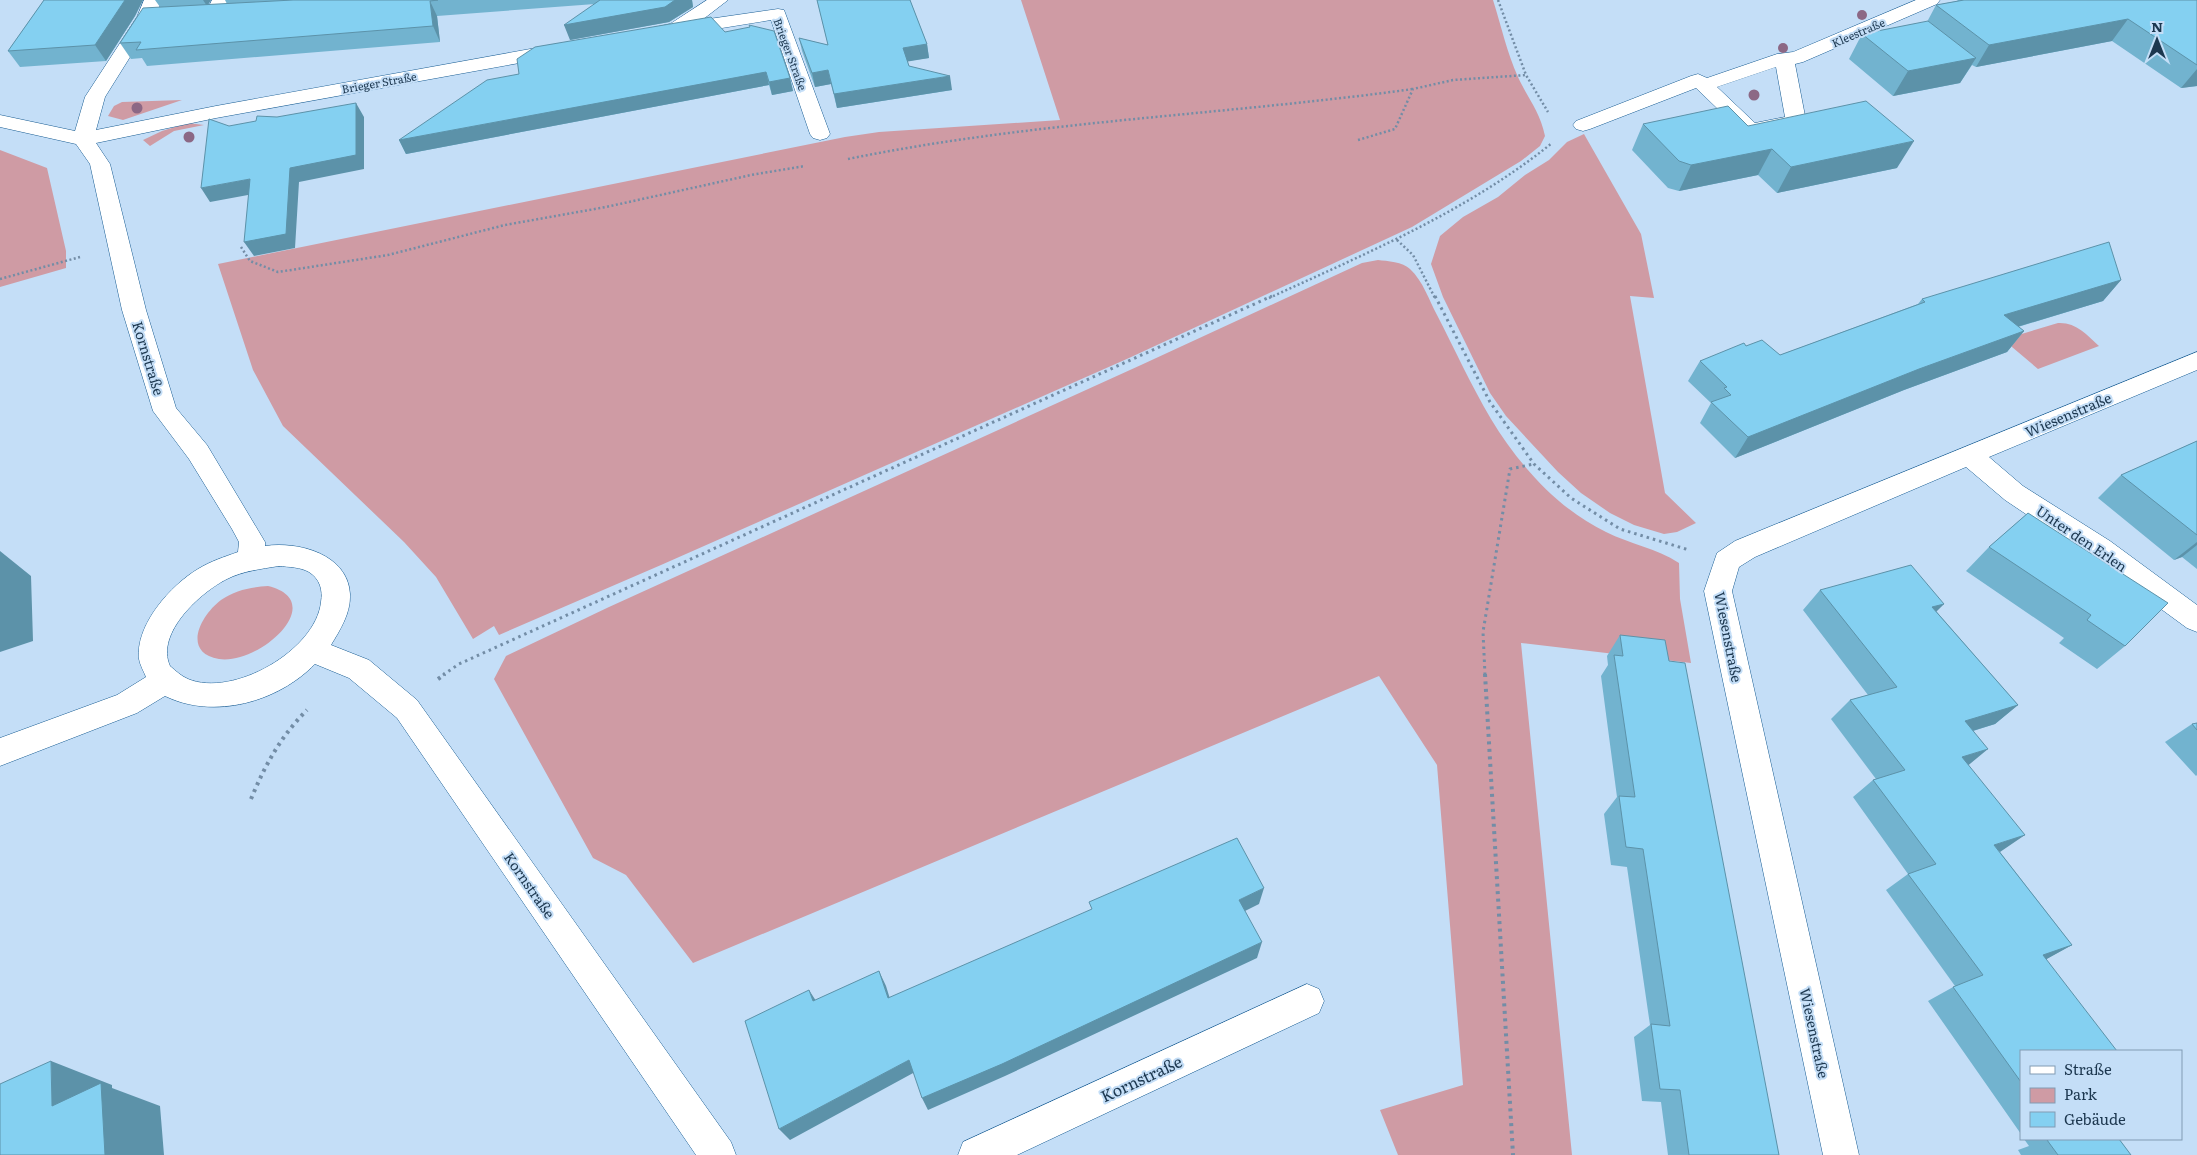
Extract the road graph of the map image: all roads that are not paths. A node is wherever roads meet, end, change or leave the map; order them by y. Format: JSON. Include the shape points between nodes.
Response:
{"nodes":[{"id":1,"x":221,"y":0,"type":"edge"},
{"id":2,"x":719,"y":0,"type":"edge"},
{"id":3,"x":1931,"y":0,"type":"edge"},
{"id":4,"x":150,"y":8,"type":"edge"},
{"id":5,"x":676,"y":29,"type":"junction"},
{"id":6,"x":637,"y":36,"type":"edge"},
{"id":7,"x":578,"y":47,"type":"edge"},
{"id":8,"x":1784,"y":58,"type":"junction"},
{"id":9,"x":1704,"y":85,"type":"junction"},
{"id":10,"x":0,"y":121,"type":"edge"},
{"id":11,"x":1583,"y":125,"type":"road end"},
{"id":12,"x":820,"y":134,"type":"dead end"},
{"id":13,"x":83,"y":139,"type":"junction"},
{"id":14,"x":2197,"y":360,"type":"edge"},
{"id":15,"x":1969,"y":455,"type":"junction"},
{"id":16,"x":252,"y":558,"type":"junction"},
{"id":17,"x":2197,"y":620,"type":"edge"},
{"id":18,"x":312,"y":650,"type":"junction"},
{"id":19,"x":164,"y":681,"type":"junction"},
{"id":20,"x":0,"y":752,"type":"edge"},
{"id":21,"x":1307,"y":1001,"type":"dead end"},
{"id":22,"x":718,"y":1155,"type":"edge"},
{"id":23,"x":976,"y":1155,"type":"edge"},
{"id":24,"x":1841,"y":1155,"type":"edge"}],
"edges":[{"from":1,"to":4,"type":"street","via":[[214,13]]},
{"from":2,"to":5,"type":"street","name":"Brieger Straße"},
{"from":3,"to":8,"type":"street","name":"Kleestraße","via":[[1796,58]]},
{"from":4,"to":13,"type":"street","via":[[95,97]]},
{"from":5,"to":6,"type":"street","name":"Brieger Straße"},
{"from":5,"to":12,"type":"street","name":"Brieger Straße","via":[[778,14]]},
{"from":7,"to":13,"type":"street","name":"Brieger Straße"},
{"from":8,"to":9,"type":"street","name":"Kleestraße"},
{"from":8,"to":9,"type":"street","via":[[1796,120],[1751,130]]},
{"from":9,"to":11,"type":"street","name":"Kleestraße","via":[[1698,80]]},
{"from":10,"to":13,"type":"street"},
{"from":13,"to":16,"type":"street","name":"Kornstraße","via":[[100,164],[134,310],[165,411],[198,452],[241,522],[252,542]]},
{"from":14,"to":15,"type":"street","name":"Wiesenstraße"},
{"from":15,"to":17,"type":"street","name":"Unter den Erlen","via":[[2014,493],[2100,549]]},
{"from":15,"to":24,"type":"street","name":"Wiesenstraße","via":[[1745,549],[1728,561],[1718,590]]},
{"from":16,"to":18,"type":"street","via":[[280,555],[304,558],[323,568],[334,584],[336,604],[329,627]]},
{"from":16,"to":19,"type":"street","via":[[198,582],[177,601],[161,622],[154,644],[154,664]]},
{"from":18,"to":19,"type":"street","via":[[263,684],[234,693],[207,696],[182,692]]},
{"from":18,"to":22,"type":"street","name":"Kornstraße","via":[[360,669],[403,705]]},
{"from":19,"to":20,"type":"street","via":[[128,704]]},
{"from":21,"to":23,"type":"street","name":"Kornstraße"}]}
